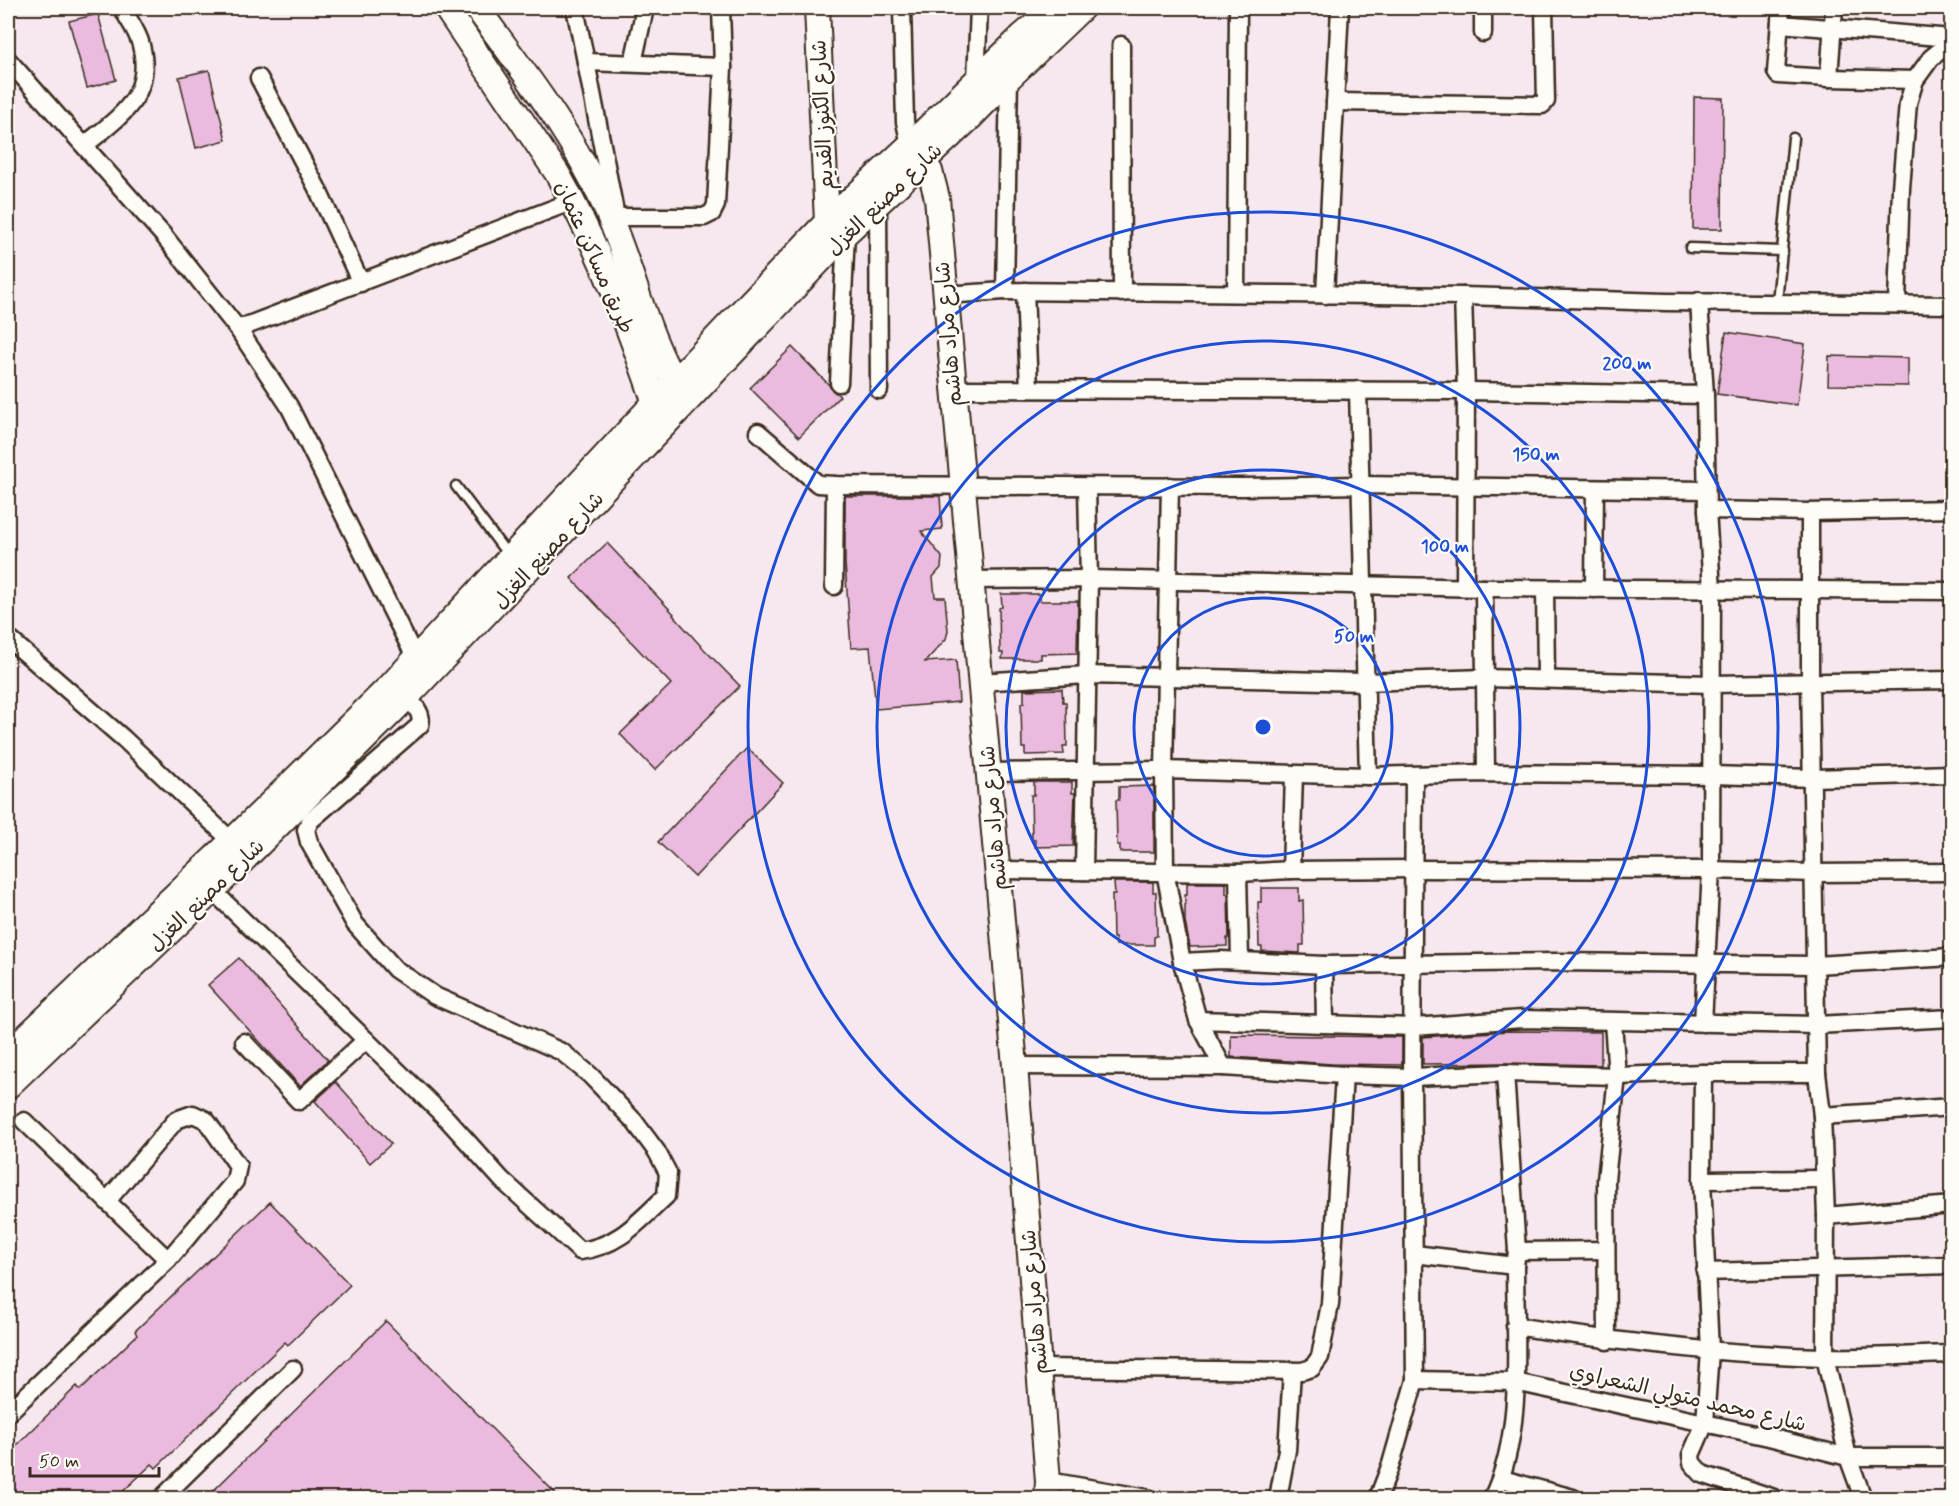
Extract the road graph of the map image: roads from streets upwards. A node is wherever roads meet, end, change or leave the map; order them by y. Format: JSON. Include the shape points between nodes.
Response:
{"nodes":[{"id":1,"x":122,"y":8,"type":"edge"},
{"id":2,"x":446,"y":8,"type":"edge"},
{"id":3,"x":477,"y":8,"type":"edge"},
{"id":4,"x":575,"y":8,"type":"edge"},
{"id":5,"x":645,"y":8,"type":"edge"},
{"id":6,"x":721,"y":8,"type":"edge"},
{"id":7,"x":817,"y":8,"type":"edge"},
{"id":8,"x":902,"y":8,"type":"edge"},
{"id":9,"x":979,"y":8,"type":"edge"},
{"id":10,"x":1055,"y":8,"type":"edge"},
{"id":11,"x":1082,"y":8,"type":"edge"},
{"id":12,"x":1238,"y":8,"type":"edge"},
{"id":13,"x":1341,"y":8,"type":"edge"},
{"id":14,"x":1483,"y":8,"type":"edge"},
{"id":15,"x":1544,"y":8,"type":"edge"},
{"id":16,"x":1834,"y":8,"type":"edge"},
{"id":17,"x":1780,"y":16,"type":"edge"},
{"id":18,"x":1833,"y":29,"type":"junction"},
{"id":19,"x":1483,"y":33,"type":"dead end"},
{"id":20,"x":1952,"y":39,"type":"edge"},
{"id":21,"x":1121,"y":45,"type":"dead end"},
{"id":22,"x":8,"y":60,"type":"edge"},
{"id":23,"x":586,"y":62,"type":"junction"},
{"id":24,"x":633,"y":63,"type":"junction"},
{"id":25,"x":723,"y":67,"type":"junction"},
{"id":26,"x":259,"y":78,"type":"dead end"},
{"id":27,"x":1009,"y":78,"type":"junction"},
{"id":28,"x":1829,"y":78,"type":"junction"},
{"id":29,"x":1915,"y":80,"type":"junction"},
{"id":30,"x":976,"y":81,"type":"junction"},
{"id":31,"x":1335,"y":102,"type":"junction"},
{"id":32,"x":84,"y":145,"type":"junction"},
{"id":33,"x":916,"y":153,"type":"junction"},
{"id":34,"x":573,"y":201,"type":"junction"},
{"id":35,"x":878,"y":201,"type":"junction"},
{"id":36,"x":613,"y":217,"type":"junction"},
{"id":37,"x":836,"y":227,"type":"junction"},
{"id":38,"x":361,"y":283,"type":"junction"},
{"id":39,"x":1005,"y":291,"type":"junction"},
{"id":40,"x":1025,"y":291,"type":"junction"},
{"id":41,"x":1122,"y":293,"type":"junction"},
{"id":42,"x":1236,"y":293,"type":"junction"},
{"id":43,"x":1325,"y":294,"type":"junction"},
{"id":44,"x":944,"y":295,"type":"junction"},
{"id":45,"x":1464,"y":296,"type":"junction"},
{"id":46,"x":1699,"y":301,"type":"junction"},
{"id":47,"x":1897,"y":303,"type":"junction"},
{"id":48,"x":1952,"y":305,"type":"edge"},
{"id":49,"x":238,"y":329,"type":"junction"},
{"id":50,"x":648,"y":353,"type":"junction"},
{"id":51,"x":674,"y":382,"type":"junction"},
{"id":52,"x":838,"y":383,"type":"dead end"},
{"id":53,"x":953,"y":389,"type":"junction"},
{"id":54,"x":1029,"y":389,"type":"junction"},
{"id":55,"x":879,"y":390,"type":"dead end"},
{"id":56,"x":1358,"y":390,"type":"junction"},
{"id":57,"x":1466,"y":391,"type":"junction"},
{"id":58,"x":1705,"y":395,"type":"junction"},
{"id":59,"x":655,"y":402,"type":"junction"},
{"id":60,"x":686,"y":402,"type":"junction"},
{"id":61,"x":663,"y":427,"type":"junction"},
{"id":62,"x":758,"y":432,"type":"dead end"},
{"id":63,"x":835,"y":485,"type":"junction"},
{"id":64,"x":1362,"y":485,"type":"junction"},
{"id":65,"x":962,"y":486,"type":"junction"},
{"id":66,"x":1170,"y":486,"type":"junction"},
{"id":67,"x":1087,"y":487,"type":"junction"},
{"id":68,"x":1466,"y":487,"type":"junction"},
{"id":69,"x":1595,"y":489,"type":"junction"},
{"id":70,"x":1706,"y":490,"type":"junction"},
{"id":71,"x":1952,"y":509,"type":"edge"},
{"id":72,"x":1707,"y":510,"type":"junction"},
{"id":73,"x":1810,"y":512,"type":"junction"},
{"id":74,"x":517,"y":567,"type":"junction"},
{"id":75,"x":1089,"y":579,"type":"junction"},
{"id":76,"x":970,"y":580,"type":"junction"},
{"id":77,"x":1168,"y":582,"type":"junction"},
{"id":78,"x":834,"y":586,"type":"dead end"},
{"id":79,"x":1364,"y":586,"type":"junction"},
{"id":80,"x":1465,"y":587,"type":"junction"},
{"id":81,"x":1484,"y":588,"type":"junction"},
{"id":82,"x":1545,"y":589,"type":"junction"},
{"id":83,"x":1594,"y":589,"type":"junction"},
{"id":84,"x":1712,"y":590,"type":"junction"},
{"id":85,"x":1810,"y":591,"type":"junction"},
{"id":86,"x":1952,"y":591,"type":"edge"},
{"id":87,"x":8,"y":638,"type":"edge"},
{"id":88,"x":421,"y":669,"type":"junction"},
{"id":89,"x":1087,"y":675,"type":"junction"},
{"id":90,"x":1166,"y":676,"type":"junction"},
{"id":91,"x":1485,"y":678,"type":"junction"},
{"id":92,"x":1546,"y":678,"type":"junction"},
{"id":93,"x":1952,"y":680,"type":"edge"},
{"id":94,"x":980,"y":682,"type":"junction"},
{"id":95,"x":1364,"y":682,"type":"junction"},
{"id":96,"x":1810,"y":683,"type":"junction"},
{"id":97,"x":1712,"y":684,"type":"junction"},
{"id":98,"x":399,"y":691,"type":"junction"},
{"id":99,"x":1164,"y":770,"type":"junction"},
{"id":100,"x":1085,"y":771,"type":"junction"},
{"id":101,"x":988,"y":772,"type":"junction"},
{"id":102,"x":1486,"y":773,"type":"junction"},
{"id":103,"x":1952,"y":774,"type":"edge"},
{"id":104,"x":1294,"y":775,"type":"junction"},
{"id":105,"x":1712,"y":775,"type":"junction"},
{"id":106,"x":1368,"y":776,"type":"junction"},
{"id":107,"x":1414,"y":776,"type":"junction"},
{"id":108,"x":1813,"y":778,"type":"junction"},
{"id":109,"x":240,"y":848,"type":"junction"},
{"id":110,"x":1414,"y":869,"type":"junction"},
{"id":111,"x":998,"y":870,"type":"junction"},
{"id":112,"x":1291,"y":870,"type":"junction"},
{"id":113,"x":1711,"y":870,"type":"junction"},
{"id":114,"x":1084,"y":871,"type":"junction"},
{"id":115,"x":1165,"y":871,"type":"junction"},
{"id":116,"x":1952,"y":872,"type":"edge"},
{"id":117,"x":1238,"y":873,"type":"junction"},
{"id":118,"x":1814,"y":873,"type":"junction"},
{"id":119,"x":204,"y":883,"type":"junction"},
{"id":120,"x":1952,"y":957,"type":"edge"},
{"id":121,"x":1240,"y":960,"type":"junction"},
{"id":122,"x":1182,"y":962,"type":"junction"},
{"id":123,"x":1412,"y":964,"type":"junction"},
{"id":124,"x":1324,"y":965,"type":"junction"},
{"id":125,"x":1705,"y":965,"type":"junction"},
{"id":126,"x":1815,"y":965,"type":"junction"},
{"id":127,"x":1952,"y":1018,"type":"edge"},
{"id":128,"x":1198,"y":1020,"type":"junction"},
{"id":129,"x":1613,"y":1022,"type":"junction"},
{"id":130,"x":1703,"y":1023,"type":"junction"},
{"id":131,"x":1325,"y":1024,"type":"junction"},
{"id":132,"x":1816,"y":1025,"type":"junction"},
{"id":133,"x":1414,"y":1027,"type":"junction"},
{"id":134,"x":366,"y":1040,"type":"junction"},
{"id":135,"x":244,"y":1042,"type":"dead end"},
{"id":136,"x":8,"y":1054,"type":"edge"},
{"id":137,"x":1015,"y":1066,"type":"junction"},
{"id":138,"x":1223,"y":1067,"type":"junction"},
{"id":139,"x":1505,"y":1073,"type":"junction"},
{"id":140,"x":1702,"y":1073,"type":"junction"},
{"id":141,"x":1817,"y":1073,"type":"junction"},
{"id":142,"x":1344,"y":1075,"type":"junction"},
{"id":143,"x":1617,"y":1076,"type":"junction"},
{"id":144,"x":1412,"y":1077,"type":"junction"},
{"id":145,"x":8,"y":1086,"type":"edge"},
{"id":146,"x":1952,"y":1107,"type":"edge"},
{"id":147,"x":1822,"y":1116,"type":"junction"},
{"id":148,"x":24,"y":1121,"type":"dead end"},
{"id":149,"x":1823,"y":1179,"type":"junction"},
{"id":150,"x":1702,"y":1180,"type":"junction"},
{"id":151,"x":107,"y":1201,"type":"junction"},
{"id":152,"x":1952,"y":1205,"type":"edge"},
{"id":153,"x":1826,"y":1216,"type":"junction"},
{"id":154,"x":1606,"y":1250,"type":"junction"},
{"id":155,"x":1414,"y":1254,"type":"junction"},
{"id":156,"x":1516,"y":1258,"type":"junction"},
{"id":157,"x":168,"y":1260,"type":"junction"},
{"id":158,"x":1952,"y":1265,"type":"edge"},
{"id":159,"x":1824,"y":1269,"type":"junction"},
{"id":160,"x":1705,"y":1272,"type":"junction"},
{"id":161,"x":1515,"y":1326,"type":"junction"},
{"id":162,"x":1607,"y":1341,"type":"junction"},
{"id":163,"x":1710,"y":1351,"type":"junction"},
{"id":164,"x":1951,"y":1356,"type":"edge"},
{"id":165,"x":1825,"y":1357,"type":"junction"},
{"id":166,"x":1039,"y":1368,"type":"junction"},
{"id":167,"x":293,"y":1369,"type":"dead end"},
{"id":168,"x":1292,"y":1371,"type":"junction"},
{"id":169,"x":1415,"y":1380,"type":"junction"},
{"id":170,"x":1515,"y":1382,"type":"junction"},
{"id":171,"x":8,"y":1413,"type":"edge"},
{"id":172,"x":1705,"y":1424,"type":"junction"},
{"id":173,"x":1848,"y":1457,"type":"junction"},
{"id":174,"x":1952,"y":1457,"type":"edge"},
{"id":175,"x":1502,"y":1479,"type":"junction"},
{"id":176,"x":1048,"y":1490,"type":"edge"},
{"id":177,"x":1734,"y":1492,"type":"edge"},
{"id":178,"x":162,"y":1498,"type":"edge"},
{"id":179,"x":1147,"y":1498,"type":"edge"},
{"id":180,"x":1278,"y":1498,"type":"edge"},
{"id":181,"x":1378,"y":1498,"type":"edge"},
{"id":182,"x":1492,"y":1498,"type":"edge"},
{"id":183,"x":1573,"y":1498,"type":"edge"},
{"id":184,"x":1774,"y":1498,"type":"edge"},
{"id":185,"x":1863,"y":1498,"type":"edge"}],
"edges":[{"from":1,"to":32,"type":"street","via":[[141,43],[146,74],[130,108]]},
{"from":2,"to":34,"type":"street","name":"طريق مساكن عثمان"},
{"from":3,"to":36,"type":"street","name":"طريق مساكن عثمان","via":[[561,126]]},
{"from":4,"to":23,"type":"street"},
{"from":5,"to":24,"type":"street"},
{"from":6,"to":25,"type":"street"},
{"from":7,"to":37,"type":"street","name":"شارع الكنوز القديم"},
{"from":8,"to":33,"type":"street","via":[[905,123]]},
{"from":9,"to":30,"type":"street"},
{"from":10,"to":30,"type":"street","name":"شارع مصنع الغزل"},
{"from":11,"to":27,"type":"street","name":"شارع مصنع الغزل"},
{"from":12,"to":42,"type":"street"},
{"from":13,"to":31,"type":"street"},
{"from":14,"to":19,"type":"street"},
{"from":15,"to":31,"type":"street","via":[[1546,101],[1542,105]]},
{"from":16,"to":18,"type":"street"},
{"from":17,"to":18,"type":"street"},
{"from":17,"to":28,"type":"street","via":[[1776,72]]},
{"from":18,"to":20,"type":"street"},
{"from":18,"to":28,"type":"street"},
{"from":20,"to":29,"type":"street"},
{"from":21,"to":41,"type":"street"},
{"from":22,"to":32,"type":"street"},
{"from":23,"to":24,"type":"street"},
{"from":23,"to":36,"type":"street"},
{"from":24,"to":25,"type":"street"},
{"from":25,"to":36,"type":"street","via":[[716,205],[712,213],[704,217]]},
{"from":26,"to":38,"type":"street"},
{"from":27,"to":33,"type":"street","name":"شارع مصنع الغزل","via":[[970,117]]},
{"from":27,"to":39,"type":"street"},
{"from":28,"to":29,"type":"street"},
{"from":29,"to":47,"type":"street","via":[[1904,138]]},
{"from":30,"to":33,"type":"street","name":"شارع مصنع الغزل"},
{"from":31,"to":43,"type":"street"},
{"from":32,"to":49,"type":"street"},
{"from":33,"to":35,"type":"street","name":"شارع مصنع الغزل"},
{"from":33,"to":37,"type":"street","name":"شارع مصنع الغزل"},
{"from":33,"to":44,"type":"street","name":"شارع مراد هاشم","via":[[930,171],[935,190]]},
{"from":34,"to":38,"type":"street"},
{"from":34,"to":50,"type":"street","name":"طريق مساكن عثمان"},
{"from":35,"to":37,"type":"street","name":"شارع مصنع الغزل"},
{"from":35,"to":55,"type":"street"},
{"from":36,"to":50,"type":"street","name":"طريق مساكن عثمان","via":[[640,305]]},
{"from":37,"to":51,"type":"street","name":"شارع مصنع الغزل"},
{"from":37,"to":52,"type":"street"},
{"from":37,"to":60,"type":"street","name":"شارع مصنع الغزل"},
{"from":38,"to":49,"type":"street"},
{"from":39,"to":40,"type":"street"},
{"from":39,"to":44,"type":"street"},
{"from":40,"to":41,"type":"street"},
{"from":40,"to":54,"type":"street"},
{"from":41,"to":42,"type":"street"},
{"from":42,"to":43,"type":"street"},
{"from":43,"to":45,"type":"street"},
{"from":44,"to":53,"type":"street","name":"شارع مراد هاشم"},
{"from":45,"to":46,"type":"street"},
{"from":45,"to":57,"type":"street"},
{"from":46,"to":47,"type":"street"},
{"from":46,"to":58,"type":"street"},
{"from":47,"to":48,"type":"street"},
{"from":49,"to":88,"type":"street","via":[[289,406]]},
{"from":50,"to":51,"type":"street","name":"طريق مساكن عثمان"},
{"from":50,"to":59,"type":"street","name":"طريق مساكن عثمان"},
{"from":51,"to":59,"type":"street","name":"شارع مصنع الغزل"},
{"from":51,"to":60,"type":"street","name":"طريق مساكن عثمان"},
{"from":53,"to":54,"type":"street"},
{"from":53,"to":65,"type":"street","name":"شارع مراد هاشم"},
{"from":54,"to":56,"type":"street"},
{"from":56,"to":57,"type":"street"},
{"from":56,"to":64,"type":"street"},
{"from":57,"to":58,"type":"street"},
{"from":57,"to":68,"type":"street"},
{"from":58,"to":70,"type":"street"},
{"from":59,"to":61,"type":"street","name":"طريق مساكن عثمان"},
{"from":59,"to":74,"type":"street","name":"شارع مصنع الغزل"},
{"from":60,"to":61,"type":"street","name":"شارع مصنع الغزل"},
{"from":61,"to":74,"type":"street","name":"شارع مصنع الغزل"},
{"from":62,"to":63,"type":"street","via":[[818,484]]},
{"from":63,"to":65,"type":"street"},
{"from":63,"to":78,"type":"street"},
{"from":64,"to":66,"type":"street"},
{"from":64,"to":68,"type":"street"},
{"from":64,"to":79,"type":"street"},
{"from":65,"to":67,"type":"street"},
{"from":65,"to":76,"type":"street","name":"شارع مراد هاشم"},
{"from":66,"to":67,"type":"street"},
{"from":66,"to":77,"type":"street"},
{"from":67,"to":75,"type":"street"},
{"from":68,"to":69,"type":"street"},
{"from":68,"to":80,"type":"street"},
{"from":69,"to":70,"type":"street"},
{"from":69,"to":83,"type":"street"},
{"from":70,"to":72,"type":"street"},
{"from":71,"to":73,"type":"street"},
{"from":72,"to":73,"type":"street"},
{"from":72,"to":84,"type":"street"},
{"from":73,"to":85,"type":"street"},
{"from":74,"to":88,"type":"street","name":"شارع مصنع الغزل"},
{"from":75,"to":76,"type":"street"},
{"from":75,"to":77,"type":"street"},
{"from":75,"to":89,"type":"street"},
{"from":76,"to":94,"type":"street","name":"شارع مراد هاشم"},
{"from":77,"to":79,"type":"street"},
{"from":77,"to":90,"type":"street"},
{"from":79,"to":80,"type":"street"},
{"from":79,"to":95,"type":"street"},
{"from":80,"to":81,"type":"street"},
{"from":81,"to":82,"type":"street"},
{"from":81,"to":91,"type":"street"},
{"from":82,"to":83,"type":"street"},
{"from":82,"to":92,"type":"street"},
{"from":83,"to":84,"type":"street"},
{"from":84,"to":85,"type":"street"},
{"from":84,"to":97,"type":"street"},
{"from":85,"to":86,"type":"street"},
{"from":85,"to":96,"type":"street"},
{"from":87,"to":109,"type":"street"},
{"from":88,"to":98,"type":"street","name":"شارع مصنع الغزل"},
{"from":89,"to":90,"type":"street"},
{"from":89,"to":94,"type":"street"},
{"from":89,"to":100,"type":"street"},
{"from":90,"to":95,"type":"street"},
{"from":90,"to":99,"type":"street"},
{"from":91,"to":92,"type":"street"},
{"from":91,"to":95,"type":"street"},
{"from":91,"to":102,"type":"street"},
{"from":92,"to":97,"type":"street"},
{"from":93,"to":96,"type":"street"},
{"from":94,"to":101,"type":"street","name":"شارع مراد هاشم"},
{"from":95,"to":106,"type":"street"},
{"from":96,"to":97,"type":"street"},
{"from":96,"to":108,"type":"street"},
{"from":97,"to":105,"type":"street"},
{"from":98,"to":109,"type":"street","name":"شارع مصنع الغزل"},
{"from":98,"to":134,"type":"street","via":[[420,712],[420,725],[310,821],[306,830],[309,842],[355,924],[395,969],[435,996],[562,1052],[590,1076],[634,1121],[657,1152],[668,1173],[666,1196],[621,1238],[580,1251],[502,1180],[447,1119]]},
{"from":99,"to":100,"type":"street"},
{"from":99,"to":104,"type":"street"},
{"from":99,"to":115,"type":"street"},
{"from":100,"to":101,"type":"street"},
{"from":100,"to":114,"type":"street"},
{"from":101,"to":111,"type":"street","name":"شارع مراد هاشم"},
{"from":102,"to":105,"type":"street"},
{"from":102,"to":107,"type":"street"},
{"from":103,"to":108,"type":"street"},
{"from":104,"to":106,"type":"street"},
{"from":104,"to":112,"type":"street"},
{"from":105,"to":108,"type":"street"},
{"from":105,"to":113,"type":"street"},
{"from":106,"to":107,"type":"street"},
{"from":107,"to":110,"type":"street"},
{"from":108,"to":118,"type":"street"},
{"from":109,"to":119,"type":"street","name":"شارع مصنع الغزل"},
{"from":110,"to":112,"type":"street"},
{"from":110,"to":113,"type":"street"},
{"from":110,"to":123,"type":"street"},
{"from":111,"to":114,"type":"street"},
{"from":111,"to":137,"type":"street","name":"شارع مراد هاشم"},
{"from":112,"to":117,"type":"street"},
{"from":113,"to":118,"type":"street"},
{"from":113,"to":125,"type":"street"},
{"from":114,"to":115,"type":"street"},
{"from":115,"to":117,"type":"street"},
{"from":115,"to":122,"type":"street"},
{"from":116,"to":118,"type":"street"},
{"from":117,"to":121,"type":"street"},
{"from":118,"to":126,"type":"street"},
{"from":119,"to":134,"type":"street"},
{"from":119,"to":136,"type":"street","name":"شارع مصنع الغزل"},
{"from":119,"to":145,"type":"street","name":"شارع مصنع الغزل"},
{"from":120,"to":126,"type":"street"},
{"from":121,"to":122,"type":"street"},
{"from":121,"to":124,"type":"street"},
{"from":122,"to":128,"type":"street"},
{"from":123,"to":124,"type":"street"},
{"from":123,"to":125,"type":"street"},
{"from":123,"to":133,"type":"street"},
{"from":124,"to":131,"type":"street"},
{"from":125,"to":126,"type":"street"},
{"from":125,"to":130,"type":"street"},
{"from":126,"to":132,"type":"street"},
{"from":127,"to":132,"type":"street"},
{"from":128,"to":131,"type":"street"},
{"from":128,"to":138,"type":"street"},
{"from":129,"to":130,"type":"street"},
{"from":129,"to":133,"type":"street","via":[[1522,1019]]},
{"from":129,"to":143,"type":"street"},
{"from":130,"to":132,"type":"street"},
{"from":131,"to":133,"type":"street"},
{"from":132,"to":141,"type":"street"},
{"from":133,"to":144,"type":"street"},
{"from":134,"to":135,"type":"street","via":[[298,1101]]},
{"from":137,"to":138,"type":"street"},
{"from":137,"to":166,"type":"street","name":"شارع مراد هاشم"},
{"from":138,"to":142,"type":"street"},
{"from":139,"to":143,"type":"street"},
{"from":139,"to":144,"type":"street"},
{"from":139,"to":156,"type":"street"},
{"from":140,"to":141,"type":"street"},
{"from":140,"to":143,"type":"street"},
{"from":140,"to":150,"type":"street"},
{"from":141,"to":147,"type":"street"},
{"from":142,"to":144,"type":"street"},
{"from":142,"to":168,"type":"street","via":[[1328,1315],[1317,1364]]},
{"from":143,"to":154,"type":"street","via":[[1606,1180]]},
{"from":144,"to":155,"type":"street"},
{"from":146,"to":147,"type":"street"},
{"from":147,"to":149,"type":"street"},
{"from":148,"to":151,"type":"street"},
{"from":149,"to":150,"type":"street"},
{"from":149,"to":153,"type":"street"},
{"from":150,"to":160,"type":"street"},
{"from":151,"to":157,"type":"street"},
{"from":151,"to":157,"type":"street","via":[[176,1120],[193,1114],[206,1120],[238,1166],[235,1181]]},
{"from":152,"to":153,"type":"street"},
{"from":153,"to":159,"type":"street"},
{"from":154,"to":156,"type":"street"},
{"from":154,"to":162,"type":"street"},
{"from":155,"to":156,"type":"street"},
{"from":155,"to":169,"type":"street"},
{"from":156,"to":161,"type":"street"},
{"from":157,"to":171,"type":"street"},
{"from":158,"to":159,"type":"street"},
{"from":159,"to":160,"type":"street"},
{"from":159,"to":165,"type":"street"},
{"from":160,"to":163,"type":"street"},
{"from":161,"to":162,"type":"street"},
{"from":161,"to":170,"type":"street"},
{"from":162,"to":163,"type":"street"},
{"from":163,"to":165,"type":"street"},
{"from":163,"to":172,"type":"street"},
{"from":164,"to":165,"type":"street"},
{"from":165,"to":173,"type":"street"},
{"from":166,"to":168,"type":"street"},
{"from":166,"to":176,"type":"street","name":"شارع مراد هاشم"},
{"from":167,"to":178,"type":"street"},
{"from":168,"to":180,"type":"street","via":[[1287,1450]]},
{"from":169,"to":170,"type":"street","name":"شارع محمد متولي الشعراوي"},
{"from":169,"to":181,"type":"street"},
{"from":170,"to":172,"type":"street","name":"شارع محمد متولي الشعراوي"},
{"from":170,"to":175,"type":"street","via":[[1515,1413]]},
{"from":172,"to":173,"type":"street","name":"شارع محمد متولي الشعراوي"},
{"from":172,"to":177,"type":"street","via":[[1691,1455],[1692,1463],[1702,1474]]},
{"from":173,"to":174,"type":"street","name":"شارع محمد متولي الشعراوي"},
{"from":173,"to":185,"type":"street"},
{"from":175,"to":182,"type":"street"},
{"from":175,"to":183,"type":"street"},
{"from":176,"to":179,"type":"street"},
{"from":177,"to":184,"type":"street"}]}
